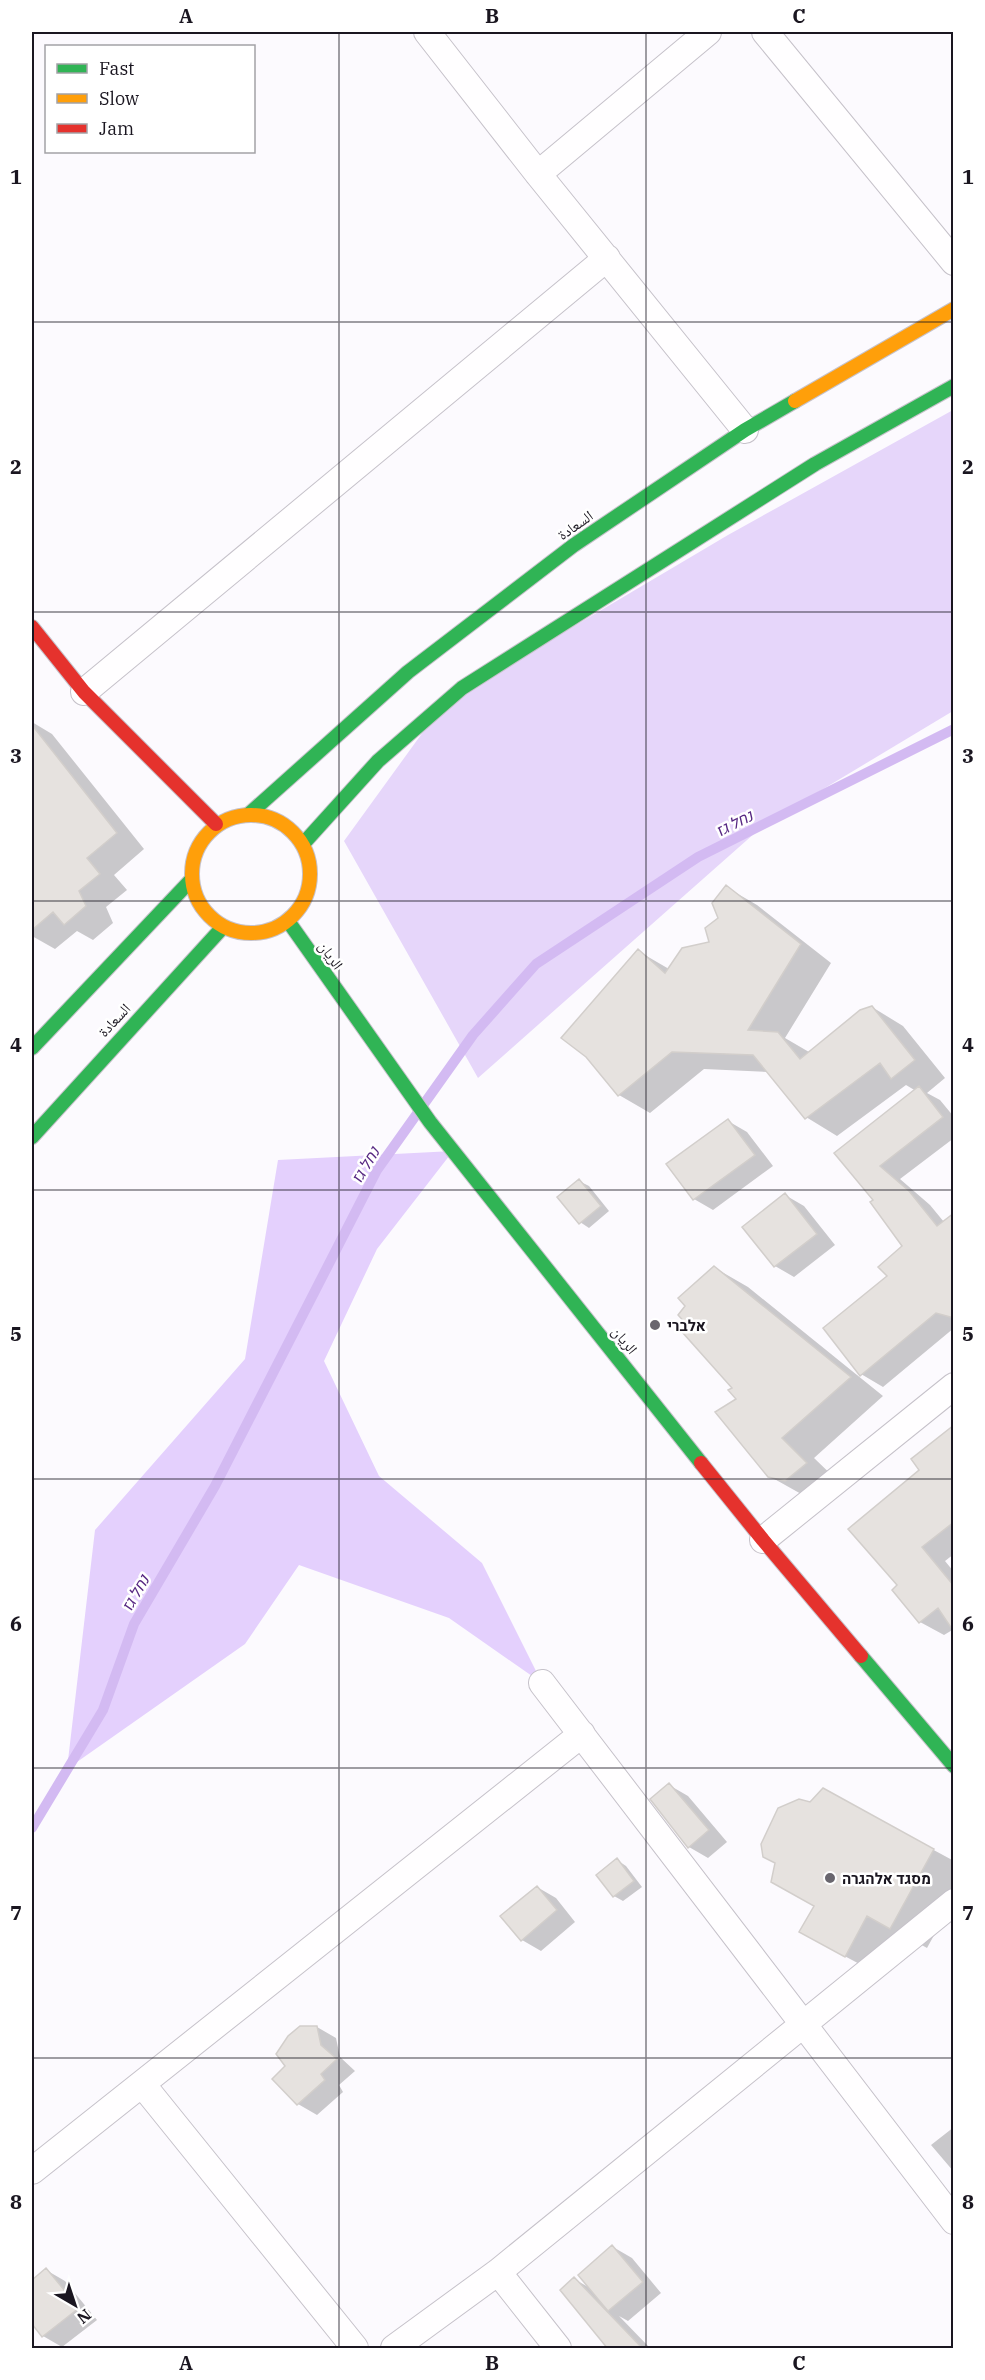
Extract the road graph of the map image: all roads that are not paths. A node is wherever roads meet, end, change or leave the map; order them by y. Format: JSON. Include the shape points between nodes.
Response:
{"nodes":[{"id":1,"x":427,"y":32,"type":"edge"},
{"id":2,"x":708,"y":32,"type":"edge"},
{"id":3,"x":765,"y":32,"type":"edge"},
{"id":4,"x":538,"y":174,"type":"junction"},
{"id":5,"x":607,"y":258,"type":"junction"},
{"id":6,"x":954,"y":262,"type":"edge"},
{"id":7,"x":954,"y":309,"type":"edge"},
{"id":8,"x":954,"y":386,"type":"edge"},
{"id":9,"x":745,"y":430,"type":"junction"},
{"id":10,"x":32,"y":627,"type":"edge"},
{"id":11,"x":84,"y":692,"type":"junction"},
{"id":12,"x":248,"y":815,"type":"junction"},
{"id":13,"x":216,"y":824,"type":"junction"},
{"id":14,"x":303,"y":844,"type":"junction"},
{"id":15,"x":192,"y":879,"type":"junction"},
{"id":16,"x":288,"y":921,"type":"junction"},
{"id":17,"x":223,"y":927,"type":"junction"},
{"id":18,"x":32,"y":1048,"type":"edge"},
{"id":19,"x":32,"y":1137,"type":"edge"},
{"id":20,"x":954,"y":1386,"type":"edge"},
{"id":21,"x":763,"y":1540,"type":"junction"},
{"id":22,"x":542,"y":1683,"type":"dead end"},
{"id":23,"x":582,"y":1734,"type":"junction"},
{"id":24,"x":954,"y":1766,"type":"edge"},
{"id":25,"x":954,"y":1902,"type":"edge"},
{"id":26,"x":803,"y":2024,"type":"junction"},
{"id":27,"x":142,"y":2084,"type":"junction"},
{"id":28,"x":32,"y":2171,"type":"edge"},
{"id":29,"x":954,"y":2221,"type":"edge"},
{"id":30,"x":498,"y":2272,"type":"junction"},
{"id":31,"x":356,"y":2349,"type":"edge"},
{"id":32,"x":394,"y":2349,"type":"edge"},
{"id":33,"x":558,"y":2349,"type":"edge"}],
"edges":[{"from":1,"to":4,"type":"street"},
{"from":2,"to":4,"type":"street"},
{"from":3,"to":6,"type":"street"},
{"from":4,"to":5,"type":"street"},
{"from":5,"to":9,"type":"street"},
{"from":5,"to":11,"type":"street"},
{"from":7,"to":9,"type":"street","name":"السعادة"},
{"from":8,"to":14,"type":"street","via":[[815,464],[462,688],[378,761]]},
{"from":9,"to":12,"type":"street","name":"السعادة","via":[[574,545],[408,672]]},
{"from":10,"to":11,"type":"street"},
{"from":11,"to":13,"type":"street"},
{"from":12,"to":13,"type":"street"},
{"from":12,"to":14,"type":"street","via":[[268,817],[286,826]]},
{"from":13,"to":15,"type":"street","via":[[194,859]]},
{"from":14,"to":16,"type":"street","via":[[311,868],[309,888],[306,900]]},
{"from":15,"to":17,"type":"street","via":[[197,899],[208,916]]},
{"from":15,"to":18,"type":"street"},
{"from":16,"to":17,"type":"street","via":[[263,933],[243,934]]},
{"from":16,"to":21,"type":"street","name":"الريان","via":[[430,1122]]},
{"from":17,"to":19,"type":"street","name":"السعادة"},
{"from":20,"to":21,"type":"street"},
{"from":21,"to":24,"type":"street","name":"الريان"},
{"from":22,"to":23,"type":"street"},
{"from":23,"to":26,"type":"street"},
{"from":23,"to":27,"type":"street"},
{"from":25,"to":26,"type":"street"},
{"from":26,"to":29,"type":"street"},
{"from":26,"to":30,"type":"street"},
{"from":27,"to":28,"type":"street"},
{"from":27,"to":31,"type":"street"},
{"from":30,"to":32,"type":"street"},
{"from":30,"to":33,"type":"street"}]}
